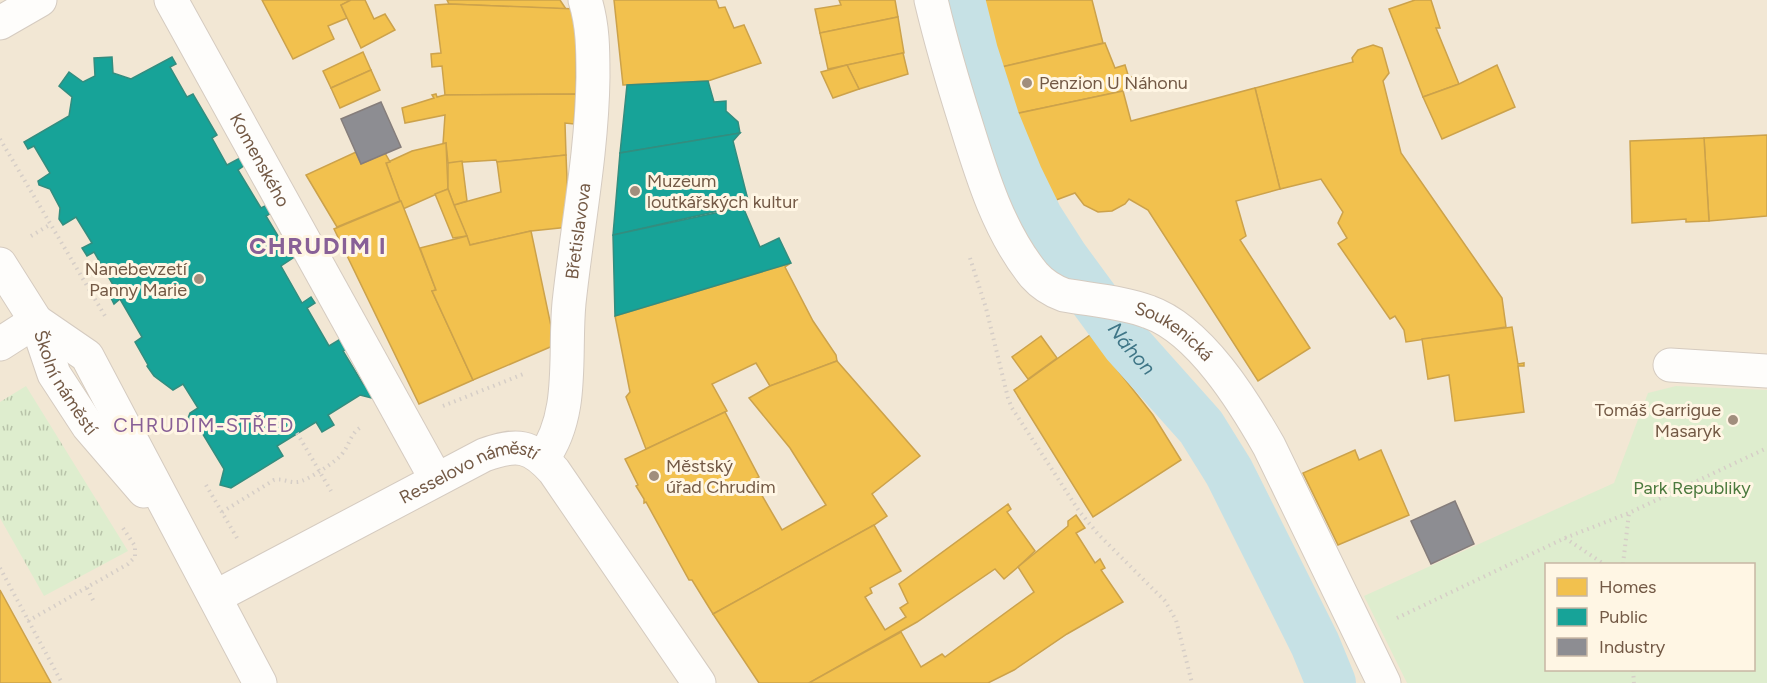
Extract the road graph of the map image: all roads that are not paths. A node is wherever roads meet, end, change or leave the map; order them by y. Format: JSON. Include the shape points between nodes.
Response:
{"nodes":[{"id":1,"x":40,"y":0,"type":"edge"},
{"id":2,"x":171,"y":0,"type":"edge"},
{"id":3,"x":585,"y":0,"type":"edge"},
{"id":4,"x":931,"y":0,"type":"edge"},
{"id":5,"x":0,"y":23,"type":"edge"},
{"id":6,"x":0,"y":264,"type":"edge"},
{"id":7,"x":36,"y":321,"type":"junction"},
{"id":8,"x":0,"y":344,"type":"edge"},
{"id":9,"x":1670,"y":365,"type":"dead end"},
{"id":10,"x":1767,"y":371,"type":"edge"},
{"id":11,"x":543,"y":458,"type":"junction"},
{"id":12,"x":436,"y":479,"type":"junction"},
{"id":13,"x":215,"y":597,"type":"junction"},
{"id":14,"x":260,"y":683,"type":"edge"},
{"id":15,"x":699,"y":683,"type":"edge"},
{"id":16,"x":1384,"y":683,"type":"edge"}],
"edges":[{"from":1,"to":5,"type":"street"},
{"from":2,"to":12,"type":"street","name":"Komenského"},
{"from":3,"to":11,"type":"street","name":"Břetislavova","via":[[591,18],[592,116],[569,305],[565,394],[561,419]]},
{"from":4,"to":16,"type":"street","name":"Soukenická","via":[[978,165],[995,208],[1035,276],[1064,296],[1151,312],[1183,332],[1222,375],[1249,410],[1269,447]]},
{"from":6,"to":7,"type":"street","name":"Školní náměstí"},
{"from":7,"to":8,"type":"street"},
{"from":7,"to":13,"type":"street","name":"Školní náměstí","via":[[54,374],[88,426],[185,538]]},
{"from":9,"to":10,"type":"street"},
{"from":11,"to":12,"type":"street","name":"Resselovo náměstí","via":[[521,447],[503,449]]},
{"from":11,"to":15,"type":"street","name":"Resselovo náměstí"},
{"from":12,"to":13,"type":"street","name":"Resselovo náměstí"},
{"from":13,"to":14,"type":"street"}]}
